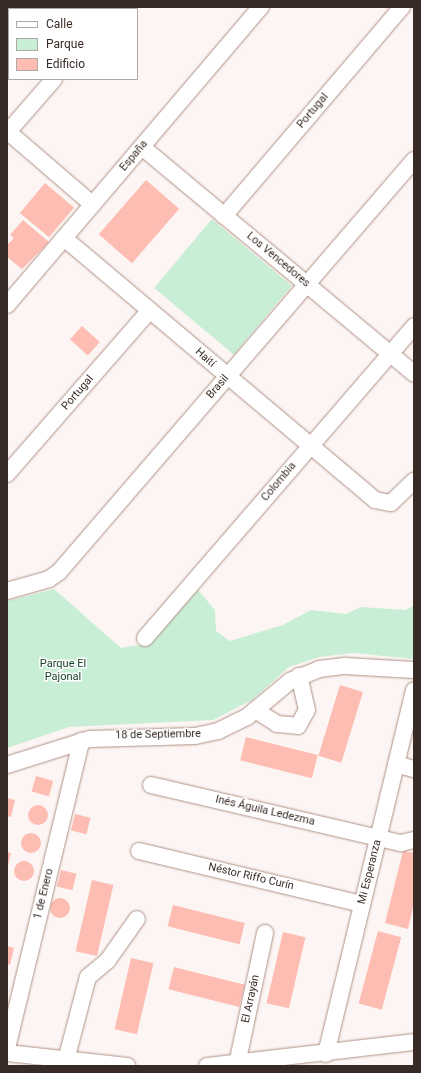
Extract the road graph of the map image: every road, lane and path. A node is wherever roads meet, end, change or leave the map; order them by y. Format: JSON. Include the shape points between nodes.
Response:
{"nodes":[{"id":1,"x":261,"y":7,"type":"edge"},
{"id":2,"x":402,"y":7,"type":"edge"},
{"id":3,"x":53,"y":80,"type":"edge"},
{"id":4,"x":7,"y":132,"type":"edge"},
{"id":5,"x":142,"y":147,"type":"junction"},
{"id":6,"x":414,"y":160,"type":"edge"},
{"id":7,"x":93,"y":205,"type":"junction"},
{"id":8,"x":224,"y":216,"type":"junction"},
{"id":9,"x":64,"y":238,"type":"junction"},
{"id":10,"x":307,"y":284,"type":"junction"},
{"id":11,"x":7,"y":305,"type":"edge"},
{"id":12,"x":149,"y":311,"type":"junction"},
{"id":13,"x":414,"y":326,"type":"edge"},
{"id":14,"x":390,"y":354,"type":"junction"},
{"id":15,"x":414,"y":374,"type":"edge"},
{"id":16,"x":227,"y":377,"type":"junction"},
{"id":17,"x":309,"y":447,"type":"junction"},
{"id":18,"x":7,"y":474,"type":"edge"},
{"id":19,"x":414,"y":481,"type":"edge"},
{"id":20,"x":7,"y":591,"type":"edge"},
{"id":21,"x":146,"y":638,"type":"dead end"},
{"id":22,"x":414,"y":670,"type":"edge"},
{"id":23,"x":299,"y":676,"type":"junction"},
{"id":24,"x":414,"y":690,"type":"edge"},
{"id":25,"x":255,"y":710,"type":"junction"},
{"id":26,"x":81,"y":740,"type":"junction"},
{"id":27,"x":396,"y":764,"type":"junction"},
{"id":28,"x":7,"y":765,"type":"edge"},
{"id":29,"x":414,"y":769,"type":"edge"},
{"id":30,"x":151,"y":785,"type":"dead end"},
{"id":31,"x":378,"y":838,"type":"junction"},
{"id":32,"x":414,"y":840,"type":"edge"},
{"id":33,"x":139,"y":851,"type":"dead end"},
{"id":34,"x":362,"y":904,"type":"junction"},
{"id":35,"x":137,"y":918,"type":"dead end"},
{"id":36,"x":265,"y":933,"type":"dead end"},
{"id":37,"x":414,"y":1042,"type":"edge"},
{"id":38,"x":7,"y":1048,"type":"edge"},
{"id":39,"x":7,"y":1053,"type":"edge"},
{"id":40,"x":326,"y":1054,"type":"junction"},
{"id":41,"x":66,"y":1060,"type":"junction"},
{"id":42,"x":237,"y":1064,"type":"junction"},
{"id":43,"x":127,"y":1066,"type":"edge"},
{"id":44,"x":207,"y":1066,"type":"edge"}],
"edges":[{"from":1,"to":5,"type":"street","name":"España"},
{"from":2,"to":8,"type":"street","name":"Portugal"},
{"from":3,"to":4,"type":"street"},
{"from":4,"to":7,"type":"street"},
{"from":5,"to":7,"type":"street","name":"España"},
{"from":5,"to":8,"type":"street","name":"Los Vencedores"},
{"from":6,"to":10,"type":"street","name":"Brasil"},
{"from":7,"to":9,"type":"street","name":"España"},
{"from":8,"to":10,"type":"street","name":"Los Vencedores"},
{"from":9,"to":11,"type":"street","name":"España"},
{"from":9,"to":12,"type":"street","name":"Haití"},
{"from":10,"to":14,"type":"street","name":"Los Vencedores"},
{"from":10,"to":16,"type":"street","name":"Brasil"},
{"from":12,"to":16,"type":"street","name":"Haití"},
{"from":12,"to":18,"type":"street","name":"Portugal"},
{"from":13,"to":14,"type":"street","name":"Colombia"},
{"from":14,"to":15,"type":"street","name":"Los Vencedores"},
{"from":14,"to":17,"type":"street","name":"Colombia"},
{"from":16,"to":17,"type":"street","name":"Haití"},
{"from":16,"to":20,"type":"street","name":"Brasil","via":[[59,572],[49,580]]},
{"from":17,"to":19,"type":"street","name":"Haití","via":[[375,500],[386,504],[396,500]]},
{"from":17,"to":21,"type":"street","name":"Colombia"},
{"from":22,"to":23,"type":"street","name":"18 de Septiembre","via":[[345,666]]},
{"from":23,"to":25,"type":"street","name":"18 de Septiembre"},
{"from":23,"to":25,"type":"street","via":[[307,710],[298,726],[277,724]]},
{"from":24,"to":27,"type":"street","name":"Mi Esperanza"},
{"from":25,"to":26,"type":"street","name":"18 de Septiembre","via":[[229,727],[206,734],[118,736]]},
{"from":26,"to":28,"type":"street","name":"18 de Septiembre"},
{"from":26,"to":38,"type":"street","name":"1 de Enero"},
{"from":27,"to":29,"type":"street"},
{"from":27,"to":31,"type":"street","name":"Mi Esperanza"},
{"from":30,"to":31,"type":"street","name":"Inés Águila Ledezma"},
{"from":31,"to":32,"type":"street","name":"Inés Águila Ledezma","via":[[401,843]]},
{"from":31,"to":34,"type":"street","name":"Mi Esperanza"},
{"from":33,"to":34,"type":"street","name":"Néstor Riffo Curín"},
{"from":34,"to":40,"type":"street","name":"Mi Esperanza"},
{"from":35,"to":41,"type":"street","via":[[108,960],[88,977]]},
{"from":36,"to":42,"type":"street","name":"El Arrayán"},
{"from":37,"to":40,"type":"street"},
{"from":39,"to":41,"type":"street"},
{"from":40,"to":42,"type":"street"},
{"from":41,"to":43,"type":"street"},
{"from":42,"to":44,"type":"street"}]}
